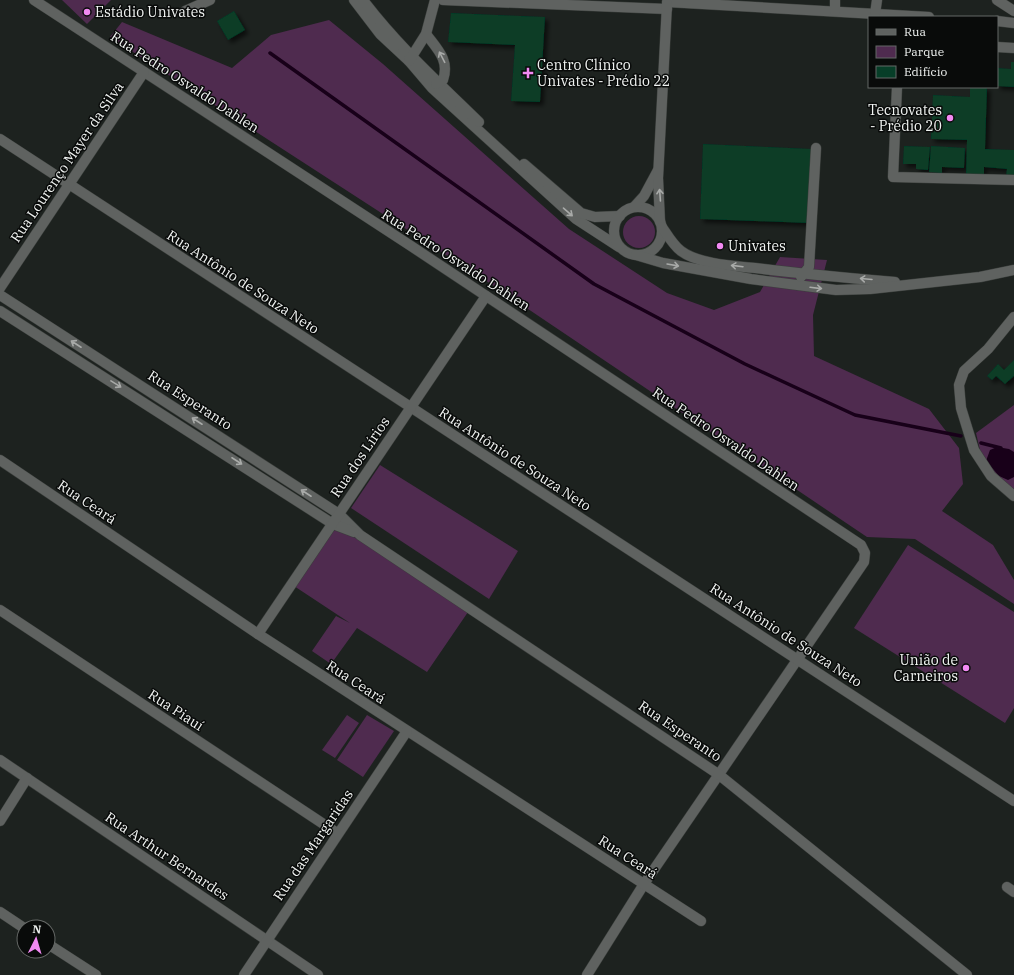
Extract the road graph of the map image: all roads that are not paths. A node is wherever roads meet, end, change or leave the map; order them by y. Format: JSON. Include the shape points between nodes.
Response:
{"nodes":[{"id":1,"x":34,"y":0,"type":"edge"},
{"id":2,"x":210,"y":0,"type":"edge"},
{"id":3,"x":354,"y":0,"type":"edge"},
{"id":4,"x":363,"y":0,"type":"edge"},
{"id":5,"x":435,"y":0,"type":"edge"},
{"id":6,"x":443,"y":0,"type":"edge"},
{"id":7,"x":835,"y":0,"type":"edge"},
{"id":8,"x":877,"y":0,"type":"edge"},
{"id":9,"x":997,"y":0,"type":"edge"},
{"id":10,"x":667,"y":4,"type":"edge"},
{"id":11,"x":185,"y":11,"type":"dead end"},
{"id":12,"x":835,"y":11,"type":"junction"},
{"id":13,"x":1014,"y":11,"type":"edge"},
{"id":14,"x":875,"y":14,"type":"junction"},
{"id":15,"x":911,"y":16,"type":"edge"},
{"id":16,"x":998,"y":21,"type":"edge"},
{"id":17,"x":1014,"y":23,"type":"edge"},
{"id":18,"x":426,"y":34,"type":"junction"},
{"id":19,"x":998,"y":47,"type":"edge"},
{"id":20,"x":1014,"y":48,"type":"edge"},
{"id":21,"x":410,"y":58,"type":"junction"},
{"id":22,"x":144,"y":72,"type":"junction"},
{"id":23,"x":426,"y":82,"type":"junction"},
{"id":24,"x":440,"y":83,"type":"junction"},
{"id":25,"x":897,"y":88,"type":"edge"},
{"id":26,"x":0,"y":139,"type":"edge"},
{"id":27,"x":816,"y":148,"type":"dead end"},
{"id":28,"x":659,"y":168,"type":"junction"},
{"id":29,"x":1014,"y":180,"type":"edge"},
{"id":30,"x":69,"y":185,"type":"junction"},
{"id":31,"x":634,"y":208,"type":"junction"},
{"id":32,"x":620,"y":216,"type":"junction"},
{"id":33,"x":661,"y":224,"type":"junction"},
{"id":34,"x":619,"y":246,"type":"junction"},
{"id":35,"x":636,"y":255,"type":"junction"},
{"id":36,"x":1014,"y":270,"type":"edge"},
{"id":37,"x":804,"y":274,"type":"junction"},
{"id":38,"x":919,"y":284,"type":"junction"},
{"id":39,"x":789,"y":285,"type":"junction"},
{"id":40,"x":0,"y":288,"type":"edge"},
{"id":41,"x":0,"y":295,"type":"edge"},
{"id":42,"x":486,"y":296,"type":"junction"},
{"id":43,"x":0,"y":311,"type":"edge"},
{"id":44,"x":1014,"y":317,"type":"edge"},
{"id":45,"x":98,"y":358,"type":"junction"},
{"id":46,"x":91,"y":369,"type":"junction"},
{"id":47,"x":410,"y":407,"type":"junction"},
{"id":48,"x":224,"y":438,"type":"junction"},
{"id":49,"x":217,"y":448,"type":"junction"},
{"id":50,"x":0,"y":460,"type":"edge"},
{"id":51,"x":1014,"y":496,"type":"edge"},
{"id":52,"x":339,"y":514,"type":"junction"},
{"id":53,"x":333,"y":524,"type":"junction"},
{"id":54,"x":360,"y":535,"type":"junction"},
{"id":55,"x":0,"y":610,"type":"edge"},
{"id":56,"x":258,"y":634,"type":"junction"},
{"id":57,"x":798,"y":659,"type":"junction"},
{"id":58,"x":407,"y":732,"type":"junction"},
{"id":59,"x":0,"y":760,"type":"edge"},
{"id":60,"x":718,"y":774,"type":"junction"},
{"id":61,"x":27,"y":778,"type":"junction"},
{"id":62,"x":1014,"y":801,"type":"edge"},
{"id":63,"x":0,"y":821,"type":"edge"},
{"id":64,"x":337,"y":833,"type":"junction"},
{"id":65,"x":644,"y":884,"type":"junction"},
{"id":66,"x":0,"y":912,"type":"edge"},
{"id":67,"x":701,"y":921,"type":"dead end"},
{"id":68,"x":16,"y":923,"type":"edge"},
{"id":69,"x":266,"y":941,"type":"junction"},
{"id":70,"x":56,"y":949,"type":"edge"},
{"id":71,"x":96,"y":975,"type":"edge"},
{"id":72,"x":244,"y":975,"type":"edge"},
{"id":73,"x":318,"y":975,"type":"edge"},
{"id":74,"x":587,"y":975,"type":"edge"},
{"id":75,"x":966,"y":975,"type":"edge"}],
"edges":[{"from":1,"to":22,"type":"street","name":"Rua Pedro Osvaldo Dahlen"},
{"from":2,"to":11,"type":"street"},
{"from":3,"to":21,"type":"street","via":[[380,34]]},
{"from":4,"to":21,"type":"street"},
{"from":5,"to":18,"type":"street"},
{"from":6,"to":10,"type":"street"},
{"from":7,"to":12,"type":"street"},
{"from":8,"to":14,"type":"street"},
{"from":9,"to":13,"type":"street"},
{"from":10,"to":12,"type":"street"},
{"from":10,"to":28,"type":"street"},
{"from":12,"to":14,"type":"street"},
{"from":14,"to":15,"type":"street"},
{"from":16,"to":17,"type":"street"},
{"from":18,"to":21,"type":"street"},
{"from":24,"to":18,"type":"street","one_way":true,"via":[[444,80],[446,62]]},
{"from":19,"to":20,"type":"street"},
{"from":21,"to":23,"type":"street"},
{"from":21,"to":24,"type":"street"},
{"from":22,"to":30,"type":"street","name":"Rua Lourenço Mayer da Silva"},
{"from":22,"to":42,"type":"street","name":"Rua Pedro Osvaldo Dahlen"},
{"from":23,"to":24,"type":"street"},
{"from":23,"to":34,"type":"street","one_way":true,"via":[[576,219]]},
{"from":24,"to":32,"type":"street","via":[[532,172],[582,213],[595,217]]},
{"from":25,"to":29,"type":"street","via":[[893,177]]},
{"from":26,"to":30,"type":"street","name":"Rua Antônio de Souza Neto"},
{"from":27,"to":37,"type":"street","via":[[809,267]]},
{"from":28,"to":31,"type":"street","via":[[644,196]]},
{"from":33,"to":28,"type":"street","one_way":true},
{"from":30,"to":40,"type":"street","name":"Rua Lourenço Mayer da Silva"},
{"from":30,"to":47,"type":"street","name":"Rua Antônio de Souza Neto"},
{"from":31,"to":32,"type":"street","via":[[628,209]]},
{"from":31,"to":33,"type":"street","via":[[647,209]]},
{"from":32,"to":34,"type":"street","via":[[614,229]]},
{"from":33,"to":35,"type":"street","via":[[661,240],[658,246],[648,254]]},
{"from":37,"to":33,"type":"street","one_way":true,"via":[[700,259],[682,252],[673,244]]},
{"from":34,"to":35,"type":"street","via":[[629,254]]},
{"from":35,"to":39,"type":"street","one_way":true,"via":[[670,265]]},
{"from":36,"to":38,"type":"street"},
{"from":38,"to":37,"type":"street","one_way":true},
{"from":37,"to":39,"type":"street"},
{"from":39,"to":38,"type":"street","one_way":true,"via":[[836,290]]},
{"from":45,"to":41,"type":"street","name":"Rua Esperanto","one_way":true},
{"from":42,"to":47,"type":"street","name":"Rua dos Lírios"},
{"from":42,"to":57,"type":"street","name":"Rua Pedro Osvaldo Dahlen","via":[[861,545],[865,553],[864,562]]},
{"from":43,"to":46,"type":"street","name":"Rua Esperanto"},
{"from":44,"to":51,"type":"street","via":[[988,349],[964,371],[960,385],[960,408],[974,450],[990,476]]},
{"from":45,"to":46,"type":"street"},
{"from":48,"to":45,"type":"street","name":"Rua Esperanto","one_way":true},
{"from":46,"to":49,"type":"street","name":"Rua Esperanto","one_way":true},
{"from":47,"to":52,"type":"street","name":"Rua dos Lírios"},
{"from":47,"to":57,"type":"street","name":"Rua Antônio de Souza Neto"},
{"from":48,"to":49,"type":"street"},
{"from":52,"to":48,"type":"street","name":"Rua Esperanto","one_way":true},
{"from":49,"to":53,"type":"street","name":"Rua Esperanto","one_way":true},
{"from":50,"to":56,"type":"street","name":"Rua Ceará"},
{"from":52,"to":53,"type":"street","name":"Rua dos Lírios"},
{"from":52,"to":54,"type":"street","name":"Rua Esperanto"},
{"from":53,"to":54,"type":"street","name":"Rua Esperanto"},
{"from":53,"to":56,"type":"street","name":"Rua dos Lírios"},
{"from":54,"to":60,"type":"street","name":"Rua Esperanto"},
{"from":55,"to":64,"type":"street","name":"Rua Piauí"},
{"from":56,"to":58,"type":"street","name":"Rua Ceará"},
{"from":57,"to":60,"type":"street"},
{"from":57,"to":62,"type":"street","name":"Rua Antônio de Souza Neto"},
{"from":58,"to":64,"type":"street","name":"Rua das Margaridas"},
{"from":58,"to":65,"type":"street","name":"Rua Ceará"},
{"from":59,"to":61,"type":"street","name":"Rua Arthur Bernardes"},
{"from":60,"to":65,"type":"street"},
{"from":60,"to":75,"type":"street","name":"Rua Esperanto"},
{"from":61,"to":63,"type":"street"},
{"from":61,"to":69,"type":"street","name":"Rua Arthur Bernardes"},
{"from":64,"to":69,"type":"street","name":"Rua das Margaridas"},
{"from":65,"to":67,"type":"street","name":"Rua Ceará"},
{"from":65,"to":74,"type":"street"},
{"from":66,"to":68,"type":"street"},
{"from":69,"to":72,"type":"street","name":"Rua das Margaridas"},
{"from":69,"to":73,"type":"street","name":"Rua Arthur Bernardes"},
{"from":70,"to":71,"type":"street"}]}
